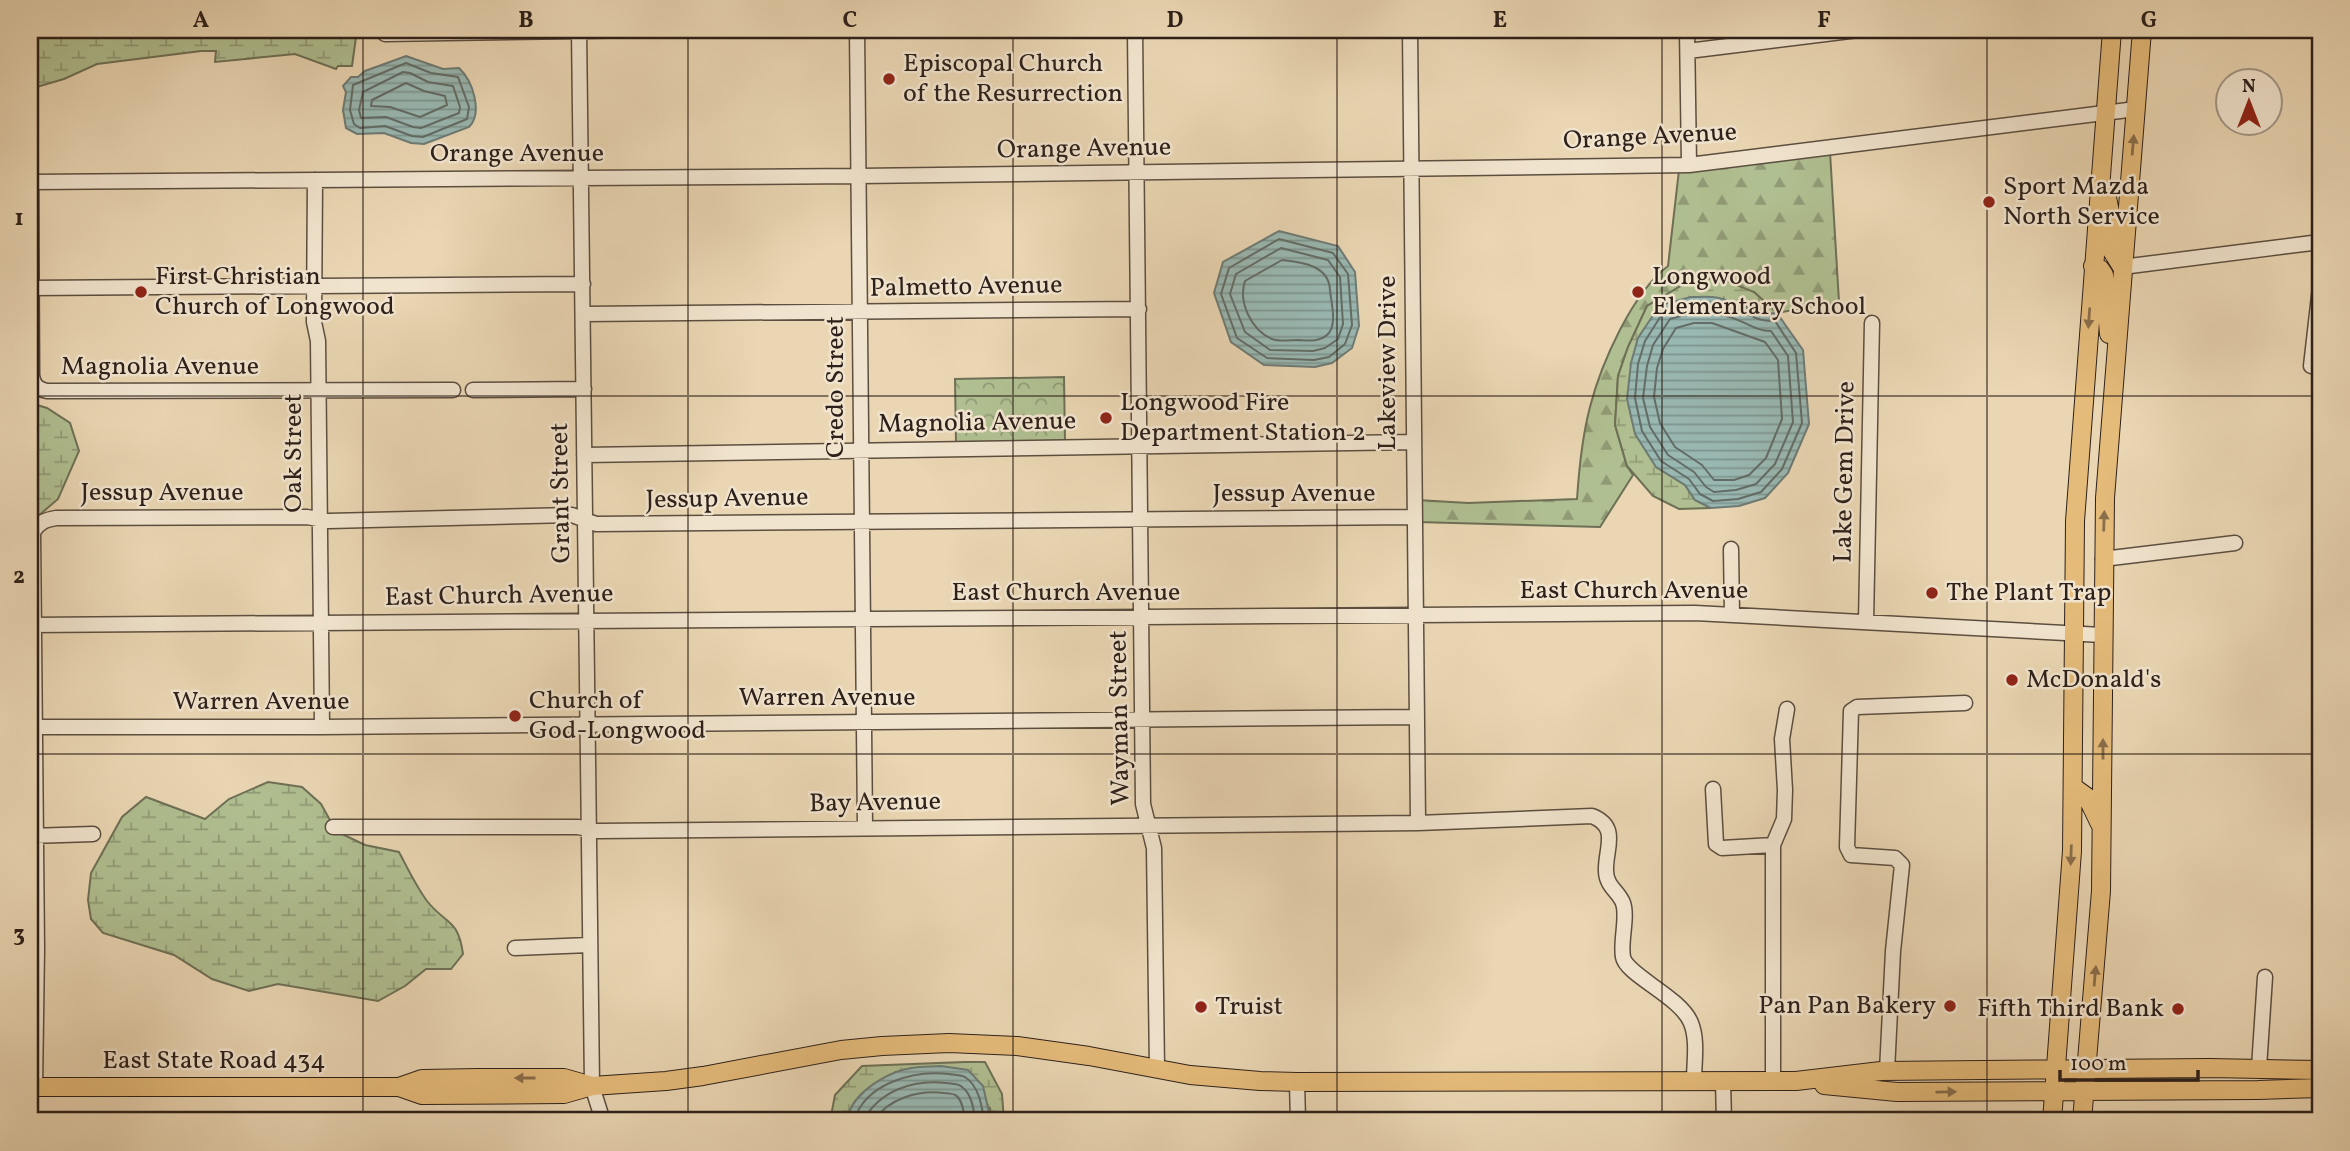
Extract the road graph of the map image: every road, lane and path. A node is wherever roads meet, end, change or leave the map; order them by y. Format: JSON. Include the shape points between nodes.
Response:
{"nodes":[{"id":1,"x":579,"y":30,"type":"edge"},
{"id":2,"x":643,"y":30,"type":"edge"},
{"id":3,"x":857,"y":30,"type":"edge"},
{"id":4,"x":1135,"y":30,"type":"edge"},
{"id":5,"x":1410,"y":30,"type":"edge"},
{"id":6,"x":1687,"y":30,"type":"edge"},
{"id":7,"x":1858,"y":30,"type":"edge"},
{"id":8,"x":2112,"y":30,"type":"edge"},
{"id":9,"x":2142,"y":30,"type":"edge"},
{"id":10,"x":385,"y":34,"type":"dead end"},
{"id":11,"x":1688,"y":51,"type":"junction"},
{"id":12,"x":2136,"y":109,"type":"junction"},
{"id":13,"x":2105,"y":112,"type":"junction"},
{"id":14,"x":1689,"y":165,"type":"junction"},
{"id":15,"x":2101,"y":167,"type":"junction"},
{"id":16,"x":1411,"y":169,"type":"junction"},
{"id":17,"x":1138,"y":173,"type":"junction"},
{"id":18,"x":859,"y":176,"type":"junction"},
{"id":19,"x":580,"y":179,"type":"junction"},
{"id":20,"x":315,"y":180,"type":"junction"},
{"id":21,"x":30,"y":182,"type":"edge"},
{"id":22,"x":2320,"y":242,"type":"edge"},
{"id":23,"x":2093,"y":266,"type":"junction"},
{"id":24,"x":2122,"y":267,"type":"junction"},
{"id":25,"x":583,"y":284,"type":"junction"},
{"id":26,"x":314,"y":285,"type":"junction"},
{"id":27,"x":2320,"y":287,"type":"edge"},
{"id":28,"x":31,"y":288,"type":"edge"},
{"id":29,"x":1139,"y":309,"type":"junction"},
{"id":30,"x":860,"y":312,"type":"junction"},
{"id":31,"x":583,"y":314,"type":"junction"},
{"id":32,"x":1872,"y":323,"type":"dead end"},
{"id":33,"x":2311,"y":366,"type":"dead end"},
{"id":34,"x":2115,"y":369,"type":"junction"},
{"id":35,"x":584,"y":389,"type":"junction"},
{"id":36,"x":453,"y":390,"type":"dead end"},
{"id":37,"x":473,"y":390,"type":"dead end"},
{"id":38,"x":318,"y":391,"type":"junction"},
{"id":39,"x":1413,"y":442,"type":"junction"},
{"id":40,"x":1141,"y":446,"type":"junction"},
{"id":41,"x":861,"y":449,"type":"junction"},
{"id":42,"x":584,"y":454,"type":"junction"},
{"id":43,"x":1413,"y":517,"type":"junction"},
{"id":44,"x":318,"y":519,"type":"junction"},
{"id":45,"x":1141,"y":519,"type":"junction"},
{"id":46,"x":585,"y":520,"type":"junction"},
{"id":47,"x":862,"y":522,"type":"junction"},
{"id":48,"x":2235,"y":543,"type":"dead end"},
{"id":49,"x":1731,"y":549,"type":"dead end"},
{"id":50,"x":2103,"y":559,"type":"junction"},
{"id":51,"x":1415,"y":615,"type":"junction"},
{"id":52,"x":1732,"y":615,"type":"junction"},
{"id":53,"x":863,"y":618,"type":"junction"},
{"id":54,"x":1142,"y":618,"type":"junction"},
{"id":55,"x":587,"y":619,"type":"junction"},
{"id":56,"x":320,"y":622,"type":"junction"},
{"id":57,"x":1866,"y":622,"type":"junction"},
{"id":58,"x":31,"y":625,"type":"edge"},
{"id":59,"x":2073,"y":633,"type":"junction"},
{"id":60,"x":2102,"y":635,"type":"junction"},
{"id":61,"x":1965,"y":703,"type":"dead end"},
{"id":62,"x":1787,"y":709,"type":"dead end"},
{"id":63,"x":1415,"y":717,"type":"junction"},
{"id":64,"x":1142,"y":720,"type":"junction"},
{"id":65,"x":865,"y":723,"type":"junction"},
{"id":66,"x":588,"y":724,"type":"junction"},
{"id":67,"x":32,"y":727,"type":"edge"},
{"id":68,"x":322,"y":727,"type":"junction"},
{"id":69,"x":2073,"y":735,"type":"junction"},
{"id":70,"x":2102,"y":786,"type":"junction"},
{"id":71,"x":2073,"y":787,"type":"junction"},
{"id":72,"x":1713,"y":789,"type":"dead end"},
{"id":73,"x":1418,"y":823,"type":"junction"},
{"id":74,"x":1150,"y":825,"type":"junction"},
{"id":75,"x":333,"y":827,"type":"dead end"},
{"id":76,"x":865,"y":827,"type":"junction"},
{"id":77,"x":589,"y":829,"type":"junction"},
{"id":78,"x":2102,"y":830,"type":"junction"},
{"id":79,"x":93,"y":834,"type":"dead end"},
{"id":80,"x":33,"y":836,"type":"edge"},
{"id":81,"x":1773,"y":845,"type":"junction"},
{"id":82,"x":589,"y":945,"type":"junction"},
{"id":83,"x":514,"y":948,"type":"dead end"},
{"id":84,"x":33,"y":949,"type":"edge"},
{"id":85,"x":2265,"y":977,"type":"dead end"},
{"id":86,"x":2259,"y":1068,"type":"junction"},
{"id":87,"x":1157,"y":1069,"type":"junction"},
{"id":88,"x":2056,"y":1069,"type":"junction"},
{"id":89,"x":2086,"y":1069,"type":"junction"},
{"id":90,"x":2320,"y":1070,"type":"edge"},
{"id":91,"x":1887,"y":1071,"type":"junction"},
{"id":92,"x":1724,"y":1081,"type":"junction"},
{"id":93,"x":1297,"y":1082,"type":"junction"},
{"id":94,"x":1694,"y":1082,"type":"junction"},
{"id":95,"x":1773,"y":1082,"type":"junction"},
{"id":96,"x":1796,"y":1082,"type":"junction"},
{"id":97,"x":592,"y":1086,"type":"junction"},
{"id":98,"x":33,"y":1087,"type":"edge"},
{"id":99,"x":2320,"y":1088,"type":"edge"},
{"id":100,"x":2084,"y":1090,"type":"junction"},
{"id":101,"x":2054,"y":1091,"type":"junction"},
{"id":102,"x":603,"y":1121,"type":"edge"},
{"id":103,"x":1298,"y":1121,"type":"edge"},
{"id":104,"x":1724,"y":1121,"type":"edge"},
{"id":105,"x":2052,"y":1121,"type":"edge"},
{"id":106,"x":2082,"y":1121,"type":"edge"}],
"edges":[{"from":1,"to":2,"type":"street"},
{"from":1,"to":10,"type":"street"},
{"from":1,"to":19,"type":"street","name":"Grant Street"},
{"from":3,"to":18,"type":"street","name":"Credo Street"},
{"from":4,"to":17,"type":"street","name":"Wayman Street"},
{"from":5,"to":16,"type":"street","name":"Lakeview Drive"},
{"from":6,"to":11,"type":"street"},
{"from":7,"to":11,"type":"street"},
{"from":8,"to":13,"type":"main road"},
{"from":9,"to":12,"type":"main road"},
{"from":11,"to":14,"type":"street"},
{"from":12,"to":13,"type":"street","name":"Orange Avenue"},
{"from":24,"to":12,"type":"main road","one_way":true},
{"from":13,"to":14,"type":"street","name":"Orange Avenue"},
{"from":13,"to":15,"type":"main road"},
{"from":14,"to":16,"type":"street","name":"Orange Avenue"},
{"from":15,"to":23,"type":"main road"},
{"from":15,"to":24,"type":"main road","via":[[2112,251]]},
{"from":16,"to":17,"type":"street","name":"Orange Avenue"},
{"from":16,"to":39,"type":"street","name":"Lakeview Drive"},
{"from":17,"to":18,"type":"street","name":"Orange Avenue"},
{"from":17,"to":29,"type":"street","name":"Wayman Street"},
{"from":18,"to":19,"type":"street","name":"Orange Avenue"},
{"from":18,"to":30,"type":"street","name":"Credo Street"},
{"from":19,"to":20,"type":"street","name":"Orange Avenue"},
{"from":19,"to":25,"type":"street","name":"Grant Street"},
{"from":20,"to":21,"type":"street","name":"Orange Avenue"},
{"from":20,"to":26,"type":"street","name":"Oak Street"},
{"from":21,"to":28,"type":"street"},
{"from":22,"to":24,"type":"street"},
{"from":23,"to":34,"type":"main road","via":[[2104,275]]},
{"from":23,"to":59,"type":"main road","one_way":true,"via":[[2076,507]]},
{"from":24,"to":34,"type":"main road"},
{"from":25,"to":26,"type":"street"},
{"from":25,"to":31,"type":"street","name":"Grant Street"},
{"from":26,"to":28,"type":"street"},
{"from":26,"to":38,"type":"street","name":"Oak Street"},
{"from":27,"to":33,"type":"street"},
{"from":28,"to":38,"type":"street","name":"Magnolia Avenue","via":[[32,376],[36,387],[47,391]]},
{"from":29,"to":30,"type":"street","name":"Palmetto Avenue"},
{"from":29,"to":40,"type":"street","name":"Wayman Street"},
{"from":30,"to":31,"type":"street","name":"Palmetto Avenue"},
{"from":30,"to":41,"type":"street","name":"Credo Street"},
{"from":31,"to":35,"type":"street","name":"Grant Street"},
{"from":32,"to":57,"type":"street","name":"Lake Gem Drive"},
{"from":50,"to":34,"type":"main road","one_way":true},
{"from":35,"to":37,"type":"street"},
{"from":35,"to":42,"type":"street","name":"Grant Street"},
{"from":36,"to":38,"type":"street","name":"Magnolia Avenue"},
{"from":38,"to":44,"type":"street","name":"Oak Street"},
{"from":39,"to":40,"type":"street","name":"Magnolia Avenue"},
{"from":39,"to":43,"type":"street","name":"Lakeview Drive"},
{"from":40,"to":41,"type":"street","name":"Magnolia Avenue"},
{"from":40,"to":45,"type":"street","name":"Wayman Street"},
{"from":41,"to":42,"type":"street","name":"Magnolia Avenue"},
{"from":41,"to":47,"type":"street","name":"Credo Street"},
{"from":42,"to":46,"type":"street","name":"Grant Street"},
{"from":43,"to":45,"type":"street","name":"Jessup Avenue"},
{"from":43,"to":51,"type":"street","name":"Lakeview Drive"},
{"from":44,"to":46,"type":"street","name":"Jessup Avenue","via":[[572,515]]},
{"from":44,"to":56,"type":"street","name":"Oak Street"},
{"from":44,"to":58,"type":"street","name":"Jessup Avenue","via":[[84,517],[43,521],[33,532]]},
{"from":45,"to":47,"type":"street","name":"Jessup Avenue"},
{"from":45,"to":54,"type":"street","name":"Wayman Street"},
{"from":46,"to":47,"type":"street","name":"Jessup Avenue","via":[[596,524]]},
{"from":46,"to":55,"type":"street","name":"Grant Street"},
{"from":47,"to":53,"type":"street","name":"Credo Street"},
{"from":48,"to":50,"type":"street"},
{"from":49,"to":52,"type":"street"},
{"from":50,"to":60,"type":"main road"},
{"from":51,"to":52,"type":"street","name":"East Church Avenue"},
{"from":51,"to":54,"type":"street","name":"East Church Avenue"},
{"from":51,"to":63,"type":"street","name":"Lakeview Drive"},
{"from":52,"to":57,"type":"street","name":"East Church Avenue"},
{"from":53,"to":54,"type":"street","name":"East Church Avenue"},
{"from":53,"to":55,"type":"street","name":"East Church Avenue"},
{"from":53,"to":65,"type":"street","name":"Credo Street"},
{"from":54,"to":64,"type":"street","name":"Wayman Street"},
{"from":55,"to":56,"type":"street","name":"East Church Avenue"},
{"from":55,"to":66,"type":"street","name":"Grant Street"},
{"from":56,"to":58,"type":"street","name":"East Church Avenue"},
{"from":56,"to":68,"type":"street","name":"Oak Street"},
{"from":57,"to":59,"type":"street","name":"East Church Avenue"},
{"from":58,"to":67,"type":"street"},
{"from":59,"to":60,"type":"street","name":"East Church Avenue"},
{"from":59,"to":69,"type":"main road"},
{"from":70,"to":60,"type":"main road","one_way":true},
{"from":61,"to":91,"type":"street","via":[[1857,707],[1851,711],[1847,847],[1851,855],[1895,858],[1902,864]]},
{"from":62,"to":81,"type":"street","via":[[1782,738],[1784,819]]},
{"from":63,"to":64,"type":"street","name":"Warren Avenue"},
{"from":63,"to":73,"type":"street","name":"Lakeview Drive"},
{"from":64,"to":65,"type":"street","name":"Warren Avenue"},
{"from":64,"to":74,"type":"street","name":"Wayman Street","via":[[1143,804]]},
{"from":65,"to":66,"type":"street","name":"Warren Avenue"},
{"from":65,"to":76,"type":"street","name":"Credo Street"},
{"from":66,"to":68,"type":"street","name":"Warren Avenue"},
{"from":66,"to":77,"type":"street","name":"Grant Street"},
{"from":67,"to":68,"type":"street","name":"Warren Avenue"},
{"from":67,"to":80,"type":"street"},
{"from":69,"to":70,"type":"main road","via":[[2085,770]]},
{"from":69,"to":71,"type":"main road"},
{"from":70,"to":78,"type":"main road"},
{"from":71,"to":78,"type":"main road","via":[[2087,797]]},
{"from":71,"to":88,"type":"main road","one_way":true},
{"from":72,"to":81,"type":"street","via":[[1716,844],[1722,848]]},
{"from":73,"to":74,"type":"street","name":"Bay Avenue"},
{"from":73,"to":94,"type":"street","name":"Bay Avenue","via":[[1592,816],[1602,820],[1608,829],[1605,873],[1624,904],[1623,959],[1691,1021]]},
{"from":74,"to":76,"type":"street","name":"Bay Avenue"},
{"from":74,"to":87,"type":"street","name":"Wayman Street"},
{"from":75,"to":77,"type":"street","name":"Bay Avenue"},
{"from":76,"to":77,"type":"street","name":"Bay Avenue"},
{"from":77,"to":82,"type":"street","name":"Grant Street"},
{"from":89,"to":78,"type":"main road","one_way":true,"via":[[2098,945]]},
{"from":79,"to":80,"type":"street"},
{"from":80,"to":84,"type":"street"},
{"from":81,"to":95,"type":"street"},
{"from":82,"to":83,"type":"street"},
{"from":82,"to":97,"type":"street","name":"Grant Street"},
{"from":84,"to":98,"type":"street"},
{"from":85,"to":86,"type":"street"},
{"from":86,"to":89,"type":"main road"},
{"from":86,"to":90,"type":"main road"},
{"from":87,"to":93,"type":"main road","name":"East State Road 434","via":[[1225,1079]]},
{"from":87,"to":97,"type":"main road","name":"East State Road 434","via":[[1017,1046],[914,1044],[841,1050],[666,1081]]},
{"from":88,"to":89,"type":"main road"},
{"from":88,"to":91,"type":"main road"},
{"from":88,"to":101,"type":"main road"},
{"from":89,"to":100,"type":"main road"},
{"from":91,"to":96,"type":"main road"},
{"from":92,"to":94,"type":"main road","name":"East State Road 434"},
{"from":92,"to":95,"type":"main road","name":"East State Road 434"},
{"from":92,"to":104,"type":"street"},
{"from":93,"to":94,"type":"main road","name":"East State Road 434"},
{"from":93,"to":103,"type":"street"},
{"from":95,"to":96,"type":"main road","name":"East State Road 434"},
{"from":96,"to":101,"type":"main road","one_way":true,"via":[[1878,1092]]},
{"from":97,"to":98,"type":"main road","name":"East State Road 434","via":[[555,1078],[422,1079],[399,1087]]},
{"from":97,"to":102,"type":"street","name":"Grant Street"},
{"from":99,"to":100,"type":"main road"},
{"from":100,"to":101,"type":"main road"},
{"from":100,"to":106,"type":"main road"},
{"from":101,"to":105,"type":"main road"}]}
